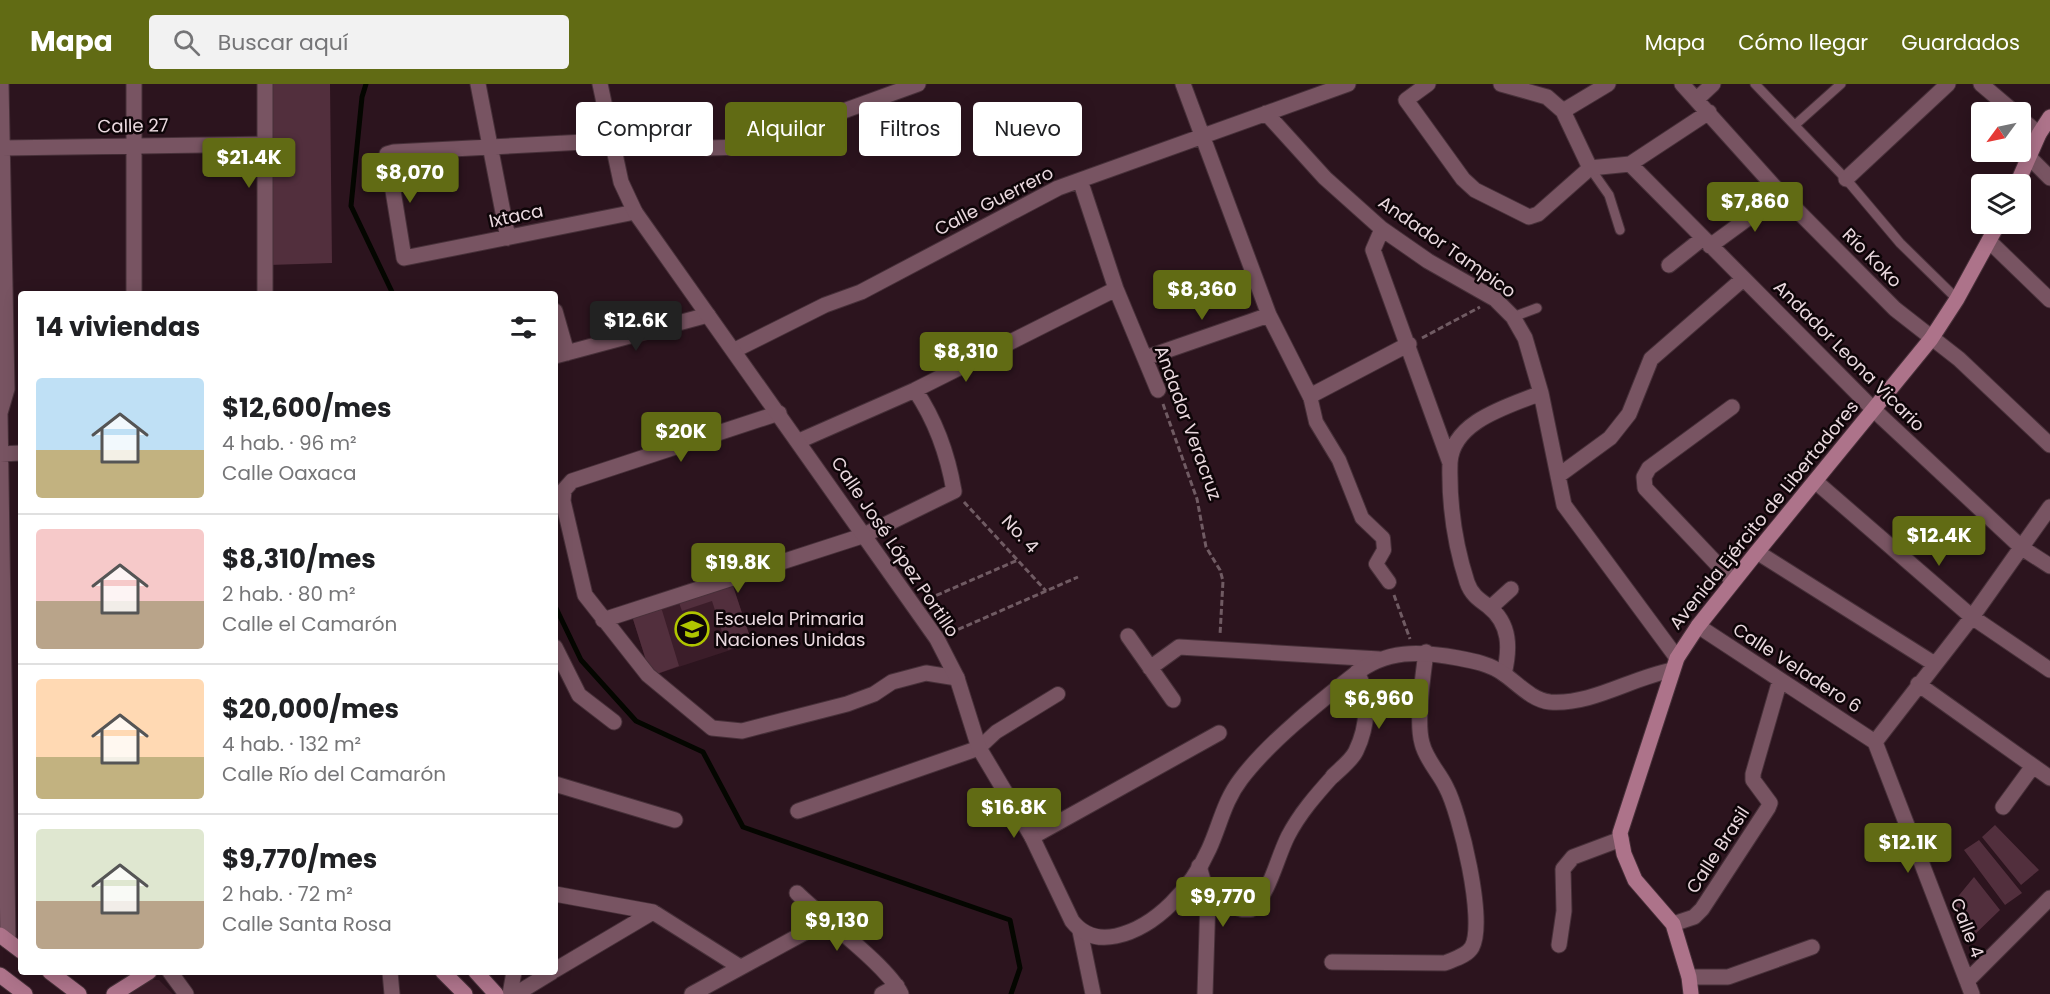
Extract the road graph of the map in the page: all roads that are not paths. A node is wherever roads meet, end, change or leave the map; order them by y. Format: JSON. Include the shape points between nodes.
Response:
{"nodes":[{"id":1,"x":1,"y":84,"type":"edge"},
{"id":2,"x":134,"y":84,"type":"edge"},
{"id":3,"x":265,"y":84,"type":"edge"},
{"id":4,"x":478,"y":84,"type":"edge"},
{"id":5,"x":600,"y":84,"type":"edge"},
{"id":6,"x":918,"y":84,"type":"edge"},
{"id":7,"x":1183,"y":84,"type":"edge"},
{"id":8,"x":1348,"y":84,"type":"edge"},
{"id":9,"x":1428,"y":84,"type":"edge"},
{"id":10,"x":1501,"y":84,"type":"edge"},
{"id":11,"x":1608,"y":84,"type":"edge"},
{"id":12,"x":1682,"y":84,"type":"edge"},
{"id":13,"x":1713,"y":84,"type":"edge"},
{"id":14,"x":1755,"y":84,"type":"edge"},
{"id":15,"x":1841,"y":84,"type":"edge"},
{"id":16,"x":1981,"y":84,"type":"edge"},
{"id":17,"x":1946,"y":85,"type":"edge"},
{"id":18,"x":1697,"y":99,"type":"junction"},
{"id":19,"x":604,"y":102,"type":"edge"},
{"id":20,"x":2002,"y":102,"type":"edge"},
{"id":21,"x":1563,"y":111,"type":"junction"},
{"id":22,"x":1709,"y":112,"type":"junction"},
{"id":23,"x":1266,"y":113,"type":"junction"},
{"id":24,"x":2050,"y":117,"type":"edge"},
{"id":25,"x":1795,"y":125,"type":"junction"},
{"id":26,"x":2031,"y":127,"type":"edge"},
{"id":27,"x":2039,"y":134,"type":"junction"},
{"id":28,"x":1204,"y":137,"type":"junction"},
{"id":29,"x":576,"y":142,"type":"edge"},
{"id":30,"x":266,"y":144,"type":"junction"},
{"id":31,"x":135,"y":146,"type":"junction"},
{"id":32,"x":489,"y":146,"type":"junction"},
{"id":33,"x":2,"y":148,"type":"junction"},
{"id":34,"x":713,"y":148,"type":"edge"},
{"id":35,"x":2031,"y":155,"type":"edge"},
{"id":36,"x":615,"y":156,"type":"edge"},
{"id":37,"x":2031,"y":159,"type":"edge"},
{"id":38,"x":1630,"y":164,"type":"junction"},
{"id":39,"x":1590,"y":168,"type":"junction"},
{"id":40,"x":2050,"y":178,"type":"edge"},
{"id":41,"x":1846,"y":179,"type":"junction"},
{"id":42,"x":1080,"y":180,"type":"junction"},
{"id":43,"x":1781,"y":194,"type":"junction"},
{"id":44,"x":635,"y":212,"type":"junction"},
{"id":45,"x":1382,"y":229,"type":"junction"},
{"id":46,"x":1620,"y":230,"type":"dead end"},
{"id":47,"x":1993,"y":234,"type":"edge"},
{"id":48,"x":508,"y":238,"type":"junction"},
{"id":49,"x":1989,"y":241,"type":"junction"},
{"id":50,"x":1707,"y":242,"type":"junction"},
{"id":51,"x":1669,"y":265,"type":"dead end"},
{"id":52,"x":1743,"y":279,"type":"junction"},
{"id":53,"x":1116,"y":289,"type":"junction"},
{"id":54,"x":134,"y":291,"type":"edge"},
{"id":55,"x":264,"y":291,"type":"edge"},
{"id":56,"x":1958,"y":300,"type":"junction"},
{"id":57,"x":2050,"y":300,"type":"edge"},
{"id":58,"x":1537,"y":308,"type":"dead end"},
{"id":59,"x":708,"y":315,"type":"junction"},
{"id":60,"x":1269,"y":315,"type":"junction"},
{"id":61,"x":1513,"y":317,"type":"junction"},
{"id":62,"x":558,"y":333,"type":"edge"},
{"id":63,"x":1931,"y":339,"type":"junction"},
{"id":64,"x":1409,"y":344,"type":"junction"},
{"id":65,"x":735,"y":350,"type":"junction"},
{"id":66,"x":561,"y":355,"type":"edge"},
{"id":67,"x":1145,"y":358,"type":"junction"},
{"id":68,"x":915,"y":390,"type":"junction"},
{"id":69,"x":1158,"y":390,"type":"road end"},
{"id":70,"x":1541,"y":393,"type":"junction"},
{"id":71,"x":1310,"y":396,"type":"junction"},
{"id":72,"x":1732,"y":407,"type":"dead end"},
{"id":73,"x":1874,"y":410,"type":"junction"},
{"id":74,"x":0,"y":413,"type":"edge"},
{"id":75,"x":779,"y":413,"type":"junction"},
{"id":76,"x":799,"y":441,"type":"junction"},
{"id":77,"x":2050,"y":445,"type":"edge"},
{"id":78,"x":18,"y":453,"type":"edge"},
{"id":79,"x":0,"y":454,"type":"edge"},
{"id":80,"x":1450,"y":463,"type":"junction"},
{"id":81,"x":1558,"y":476,"type":"junction"},
{"id":82,"x":1815,"y":481,"type":"junction"},
{"id":83,"x":2050,"y":507,"type":"edge"},
{"id":84,"x":862,"y":536,"type":"junction"},
{"id":85,"x":2022,"y":548,"type":"junction"},
{"id":86,"x":1757,"y":552,"type":"junction"},
{"id":87,"x":2050,"y":566,"type":"edge"},
{"id":88,"x":1733,"y":581,"type":"junction"},
{"id":89,"x":1389,"y":582,"type":"road end"},
{"id":90,"x":1511,"y":589,"type":"dead end"},
{"id":91,"x":1490,"y":608,"type":"junction"},
{"id":92,"x":1972,"y":617,"type":"junction"},
{"id":93,"x":603,"y":620,"type":"junction"},
{"id":94,"x":1698,"y":626,"type":"junction"},
{"id":95,"x":1128,"y":636,"type":"dead end"},
{"id":96,"x":1420,"y":652,"type":"junction"},
{"id":97,"x":558,"y":653,"type":"edge"},
{"id":98,"x":1379,"y":659,"type":"junction"},
{"id":99,"x":1934,"y":663,"type":"junction"},
{"id":100,"x":1674,"y":664,"type":"junction"},
{"id":101,"x":1150,"y":668,"type":"junction"},
{"id":102,"x":2050,"y":670,"type":"edge"},
{"id":103,"x":1357,"y":672,"type":"junction"},
{"id":104,"x":1504,"y":674,"type":"junction"},
{"id":105,"x":957,"y":678,"type":"junction"},
{"id":106,"x":1780,"y":680,"type":"junction"},
{"id":107,"x":1918,"y":684,"type":"junction"},
{"id":108,"x":1058,"y":694,"type":"dead end"},
{"id":109,"x":1173,"y":700,"type":"dead end"},
{"id":110,"x":614,"y":722,"type":"dead end"},
{"id":111,"x":1219,"y":733,"type":"dead end"},
{"id":112,"x":1875,"y":742,"type":"junction"},
{"id":113,"x":979,"y":748,"type":"junction"},
{"id":114,"x":2033,"y":766,"type":"junction"},
{"id":115,"x":1333,"y":776,"type":"joint"},
{"id":116,"x":2050,"y":778,"type":"edge"},
{"id":117,"x":558,"y":785,"type":"edge"},
{"id":118,"x":2003,"y":807,"type":"dead end"},
{"id":119,"x":798,"y":811,"type":"dead end"},
{"id":120,"x":675,"y":820,"type":"dead end"},
{"id":121,"x":1032,"y":837,"type":"junction"},
{"id":122,"x":1621,"y":839,"type":"junction"},
{"id":123,"x":1199,"y":866,"type":"junction"},
{"id":124,"x":796,"y":893,"type":"dead end"},
{"id":125,"x":558,"y":895,"type":"edge"},
{"id":126,"x":1208,"y":898,"type":"junction"},
{"id":127,"x":2048,"y":906,"type":"edge"},
{"id":128,"x":652,"y":912,"type":"junction"},
{"id":129,"x":826,"y":921,"type":"junction"},
{"id":130,"x":1673,"y":924,"type":"junction"},
{"id":131,"x":1080,"y":931,"type":"junction"},
{"id":132,"x":4,"y":938,"type":"edge"},
{"id":133,"x":1559,"y":945,"type":"dead end"},
{"id":134,"x":1812,"y":947,"type":"dead end"},
{"id":135,"x":18,"y":949,"type":"edge"},
{"id":136,"x":1332,"y":962,"type":"dead end"},
{"id":137,"x":740,"y":967,"type":"junction"},
{"id":138,"x":558,"y":969,"type":"edge"},
{"id":139,"x":0,"y":975,"type":"edge"},
{"id":140,"x":54,"y":975,"type":"edge"},
{"id":141,"x":141,"y":975,"type":"edge"},
{"id":142,"x":172,"y":975,"type":"edge"},
{"id":143,"x":390,"y":975,"type":"edge"},
{"id":144,"x":446,"y":975,"type":"edge"},
{"id":145,"x":479,"y":975,"type":"edge"},
{"id":146,"x":513,"y":975,"type":"edge"},
{"id":147,"x":547,"y":975,"type":"edge"},
{"id":148,"x":1689,"y":977,"type":"junction"},
{"id":149,"x":1969,"y":988,"type":"edge"},
{"id":150,"x":899,"y":990,"type":"edge"},
{"id":151,"x":25,"y":994,"type":"edge"},
{"id":152,"x":79,"y":994,"type":"edge"},
{"id":153,"x":114,"y":994,"type":"edge"},
{"id":154,"x":186,"y":994,"type":"edge"},
{"id":155,"x":392,"y":994,"type":"edge"},
{"id":156,"x":465,"y":994,"type":"edge"},
{"id":157,"x":496,"y":994,"type":"edge"},
{"id":158,"x":510,"y":994,"type":"edge"},
{"id":159,"x":516,"y":994,"type":"edge"},
{"id":160,"x":692,"y":994,"type":"edge"},
{"id":161,"x":882,"y":994,"type":"edge"},
{"id":162,"x":1093,"y":994,"type":"edge"},
{"id":163,"x":1205,"y":994,"type":"edge"},
{"id":164,"x":1690,"y":994,"type":"edge"}],
"edges":[{"from":1,"to":33,"type":"street"},
{"from":2,"to":31,"type":"street"},
{"from":3,"to":30,"type":"street"},
{"from":4,"to":32,"type":"street"},
{"from":5,"to":19,"type":"street","name":"Calle José López Portillo"},
{"from":6,"to":34,"type":"street","via":[[744,147]]},
{"from":7,"to":28,"type":"street"},
{"from":8,"to":23,"type":"street","name":"Calle Guerrero"},
{"from":9,"to":39,"type":"street","via":[[1406,100],[1474,190],[1529,217],[1538,214]]},
{"from":10,"to":21,"type":"street","via":[[1547,97]]},
{"from":11,"to":21,"type":"street"},
{"from":12,"to":18,"type":"street","name":"Río Koko"},
{"from":13,"to":18,"type":"street"},
{"from":14,"to":25,"type":"lane"},
{"from":15,"to":25,"type":"lane"},
{"from":16,"to":20,"type":"street"},
{"from":17,"to":41,"type":"street"},
{"from":18,"to":22,"type":"street","name":"Río Koko"},
{"from":21,"to":39,"type":"street"},
{"from":22,"to":38,"type":"street"},
{"from":22,"to":43,"type":"street","name":"Río Koko"},
{"from":23,"to":28,"type":"street","name":"Calle Guerrero"},
{"from":23,"to":45,"type":"street","name":"Andador Tampico","via":[[1325,178]]},
{"from":24,"to":27,"type":"main road"},
{"from":25,"to":41,"type":"lane"},
{"from":26,"to":27,"type":"street"},
{"from":27,"to":35,"type":"main road"},
{"from":28,"to":42,"type":"street","name":"Calle Guerrero"},
{"from":28,"to":60,"type":"street"},
{"from":29,"to":32,"type":"street"},
{"from":30,"to":31,"type":"street","name":"Calle 27"},
{"from":30,"to":55,"type":"street"},
{"from":31,"to":33,"type":"street","name":"Calle 27"},
{"from":31,"to":54,"type":"street"},
{"from":32,"to":48,"type":"street"},
{"from":32,"to":48,"type":"street","name":"Ixtaca","via":[[387,154],[404,258]]},
{"from":33,"to":74,"type":"street","via":[[7,389]]},
{"from":36,"to":44,"type":"street","name":"Calle José López Portillo"},
{"from":37,"to":40,"type":"street"},
{"from":38,"to":39,"type":"street"},
{"from":38,"to":50,"type":"street","name":"Andador Leona Vicario"},
{"from":39,"to":46,"type":"lane","via":[[1609,195]]},
{"from":41,"to":56,"type":"lane","via":[[1900,243]]},
{"from":42,"to":53,"type":"street","name":"Andador Veracruz"},
{"from":42,"to":65,"type":"street","name":"Calle Guerrero","via":[[861,292],[825,304]]},
{"from":43,"to":50,"type":"street"},
{"from":43,"to":63,"type":"street","name":"Río Koko","via":[[1895,309]]},
{"from":44,"to":48,"type":"street","name":"Ixtaca"},
{"from":44,"to":59,"type":"street","name":"Calle José López Portillo"},
{"from":45,"to":61,"type":"street","name":"Andador Tampico","via":[[1495,299]]},
{"from":45,"to":64,"type":"street","via":[[1374,250]]},
{"from":47,"to":49,"type":"main road","name":"Avenida Ejército de Libertadores"},
{"from":49,"to":56,"type":"main road","name":"Avenida Ejército de Libertadores"},
{"from":49,"to":57,"type":"street"},
{"from":50,"to":51,"type":"street"},
{"from":50,"to":52,"type":"street","name":"Andador Leona Vicario"},
{"from":52,"to":73,"type":"street","name":"Andador Leona Vicario"},
{"from":52,"to":81,"type":"street","via":[[1651,359],[1629,414],[1587,457]]},
{"from":53,"to":67,"type":"street","name":"Andador Veracruz"},
{"from":53,"to":68,"type":"street"},
{"from":56,"to":63,"type":"main road","name":"Avenida Ejército de Libertadores"},
{"from":58,"to":61,"type":"lane"},
{"from":59,"to":65,"type":"street","name":"Calle José López Portillo"},
{"from":59,"to":66,"type":"street"},
{"from":60,"to":67,"type":"street"},
{"from":60,"to":71,"type":"street"},
{"from":61,"to":70,"type":"street","name":"Andador Tampico","via":[[1525,338]]},
{"from":62,"to":66,"type":"street"},
{"from":63,"to":73,"type":"main road","name":"Avenida Ejército de Libertadores"},
{"from":63,"to":77,"type":"street","name":"Río Koko","via":[[1959,359]]},
{"from":64,"to":71,"type":"street"},
{"from":64,"to":80,"type":"street"},
{"from":65,"to":75,"type":"street","name":"Calle José López Portillo"},
{"from":67,"to":69,"type":"street","name":"Andador Veracruz"},
{"from":68,"to":76,"type":"street"},
{"from":68,"to":84,"type":"street","via":[[936,429],[949,463],[954,491]]},
{"from":70,"to":80,"type":"street","via":[[1475,423],[1456,439]]},
{"from":70,"to":81,"type":"street","name":"Andador Tampico"},
{"from":71,"to":89,"type":"street","via":[[1316,422],[1339,460],[1362,518],[1383,538],[1384,550],[1376,564]]},
{"from":72,"to":88,"type":"street","via":[[1648,468],[1644,477],[1645,488]]},
{"from":73,"to":82,"type":"main road","name":"Avenida Ejército de Libertadores"},
{"from":73,"to":85,"type":"street","name":"Andador Leona Vicario"},
{"from":74,"to":79,"type":"street"},
{"from":75,"to":76,"type":"street","name":"Calle José López Portillo"},
{"from":75,"to":93,"type":"street","via":[[572,481],[564,490],[563,501],[585,595]]},
{"from":76,"to":84,"type":"street","name":"Calle José López Portillo"},
{"from":78,"to":79,"type":"street"},
{"from":79,"to":132,"type":"street"},
{"from":80,"to":91,"type":"street","via":[[1454,524],[1468,584],[1476,598]]},
{"from":81,"to":100,"type":"street","name":"Andador Tampico","via":[[1564,505]]},
{"from":82,"to":86,"type":"main road","name":"Avenida Ejército de Libertadores"},
{"from":82,"to":92,"type":"street"},
{"from":83,"to":85,"type":"street"},
{"from":84,"to":93,"type":"street"},
{"from":84,"to":105,"type":"street","name":"Calle José López Portillo","via":[[937,639]]},
{"from":85,"to":87,"type":"street","name":"Andador Leona Vicario"},
{"from":85,"to":92,"type":"street"},
{"from":86,"to":88,"type":"main road","name":"Avenida Ejército de Libertadores"},
{"from":86,"to":99,"type":"street"},
{"from":88,"to":94,"type":"main road","name":"Avenida Ejército de Libertadores"},
{"from":90,"to":91,"type":"street"},
{"from":91,"to":104,"type":"street","via":[[1507,632],[1509,652]]},
{"from":92,"to":99,"type":"street"},
{"from":92,"to":102,"type":"street"},
{"from":93,"to":105,"type":"street","via":[[648,675],[712,728],[742,731],[847,704],[926,673]]},
{"from":94,"to":100,"type":"main road","name":"Avenida Ejército de Libertadores"},
{"from":94,"to":106,"type":"street","name":"Calle Veladero 6"},
{"from":95,"to":101,"type":"street"},
{"from":96,"to":98,"type":"street"},
{"from":96,"to":104,"type":"street","via":[[1482,662]]},
{"from":96,"to":136,"type":"street","via":[[1421,743],[1453,804],[1474,884],[1476,925],[1472,946],[1462,956],[1445,963]]},
{"from":97,"to":110,"type":"street","via":[[579,695]]},
{"from":98,"to":101,"type":"street","via":[[1179,646]]},
{"from":98,"to":103,"type":"street"},
{"from":99,"to":107,"type":"street"},
{"from":100,"to":104,"type":"street","via":[[1572,703],[1546,702]]},
{"from":100,"to":122,"type":"main road","name":"Avenida Ejército de Libertadores"},
{"from":101,"to":109,"type":"street"},
{"from":103,"to":115,"type":"street","via":[[1366,698],[1362,732],[1355,753]]},
{"from":103,"to":123,"type":"street","via":[[1240,779]]},
{"from":105,"to":113,"type":"street","name":"Calle José López Portillo"},
{"from":106,"to":112,"type":"street","name":"Calle Veladero 6"},
{"from":106,"to":130,"type":"street","name":"Calle Brasil","via":[[1753,774],[1753,780],[1770,803],[1768,808],[1702,909],[1694,917]]},
{"from":107,"to":112,"type":"street"},
{"from":107,"to":114,"type":"street"},
{"from":108,"to":113,"type":"street","via":[[996,732]]},
{"from":111,"to":121,"type":"street"},
{"from":112,"to":149,"type":"street","name":"Calle 4"},
{"from":113,"to":119,"type":"street"},
{"from":113,"to":121,"type":"street","name":"Calle José López Portillo"},
{"from":114,"to":116,"type":"street"},
{"from":114,"to":118,"type":"street"},
{"from":115,"to":126,"type":"street","via":[[1289,834],[1261,901],[1251,910],[1242,910]]},
{"from":117,"to":120,"type":"street"},
{"from":121,"to":131,"type":"street","name":"Calle José López Portillo"},
{"from":122,"to":130,"type":"main road","name":"Avenida Ejército de Libertadores","via":[[1635,880]]},
{"from":122,"to":133,"type":"street","via":[[1566,862]]},
{"from":123,"to":126,"type":"street"},
{"from":123,"to":131,"type":"street","via":[[1160,914],[1143,927],[1111,937],[1091,937]]},
{"from":124,"to":129,"type":"street"},
{"from":125,"to":128,"type":"street"},
{"from":126,"to":163,"type":"street"},
{"from":127,"to":149,"type":"street"},
{"from":128,"to":137,"type":"street"},
{"from":128,"to":138,"type":"street"},
{"from":129,"to":137,"type":"street"},
{"from":129,"to":150,"type":"street"},
{"from":130,"to":148,"type":"main road","name":"Avenida Ejército de Libertadores"},
{"from":131,"to":162,"type":"street","name":"Calle José López Portillo"},
{"from":132,"to":135,"type":"main road"},
{"from":134,"to":148,"type":"street","via":[[1728,977]]},
{"from":137,"to":160,"type":"street"},
{"from":139,"to":151,"type":"main road"},
{"from":140,"to":152,"type":"main road"},
{"from":141,"to":153,"type":"main road"},
{"from":142,"to":154,"type":"street"},
{"from":143,"to":155,"type":"street"},
{"from":144,"to":156,"type":"main road"},
{"from":145,"to":157,"type":"main road"},
{"from":146,"to":158,"type":"street"},
{"from":147,"to":159,"type":"street"},
{"from":148,"to":164,"type":"main road","name":"Avenida Ejército de Libertadores"},
{"from":150,"to":161,"type":"street"}]}
